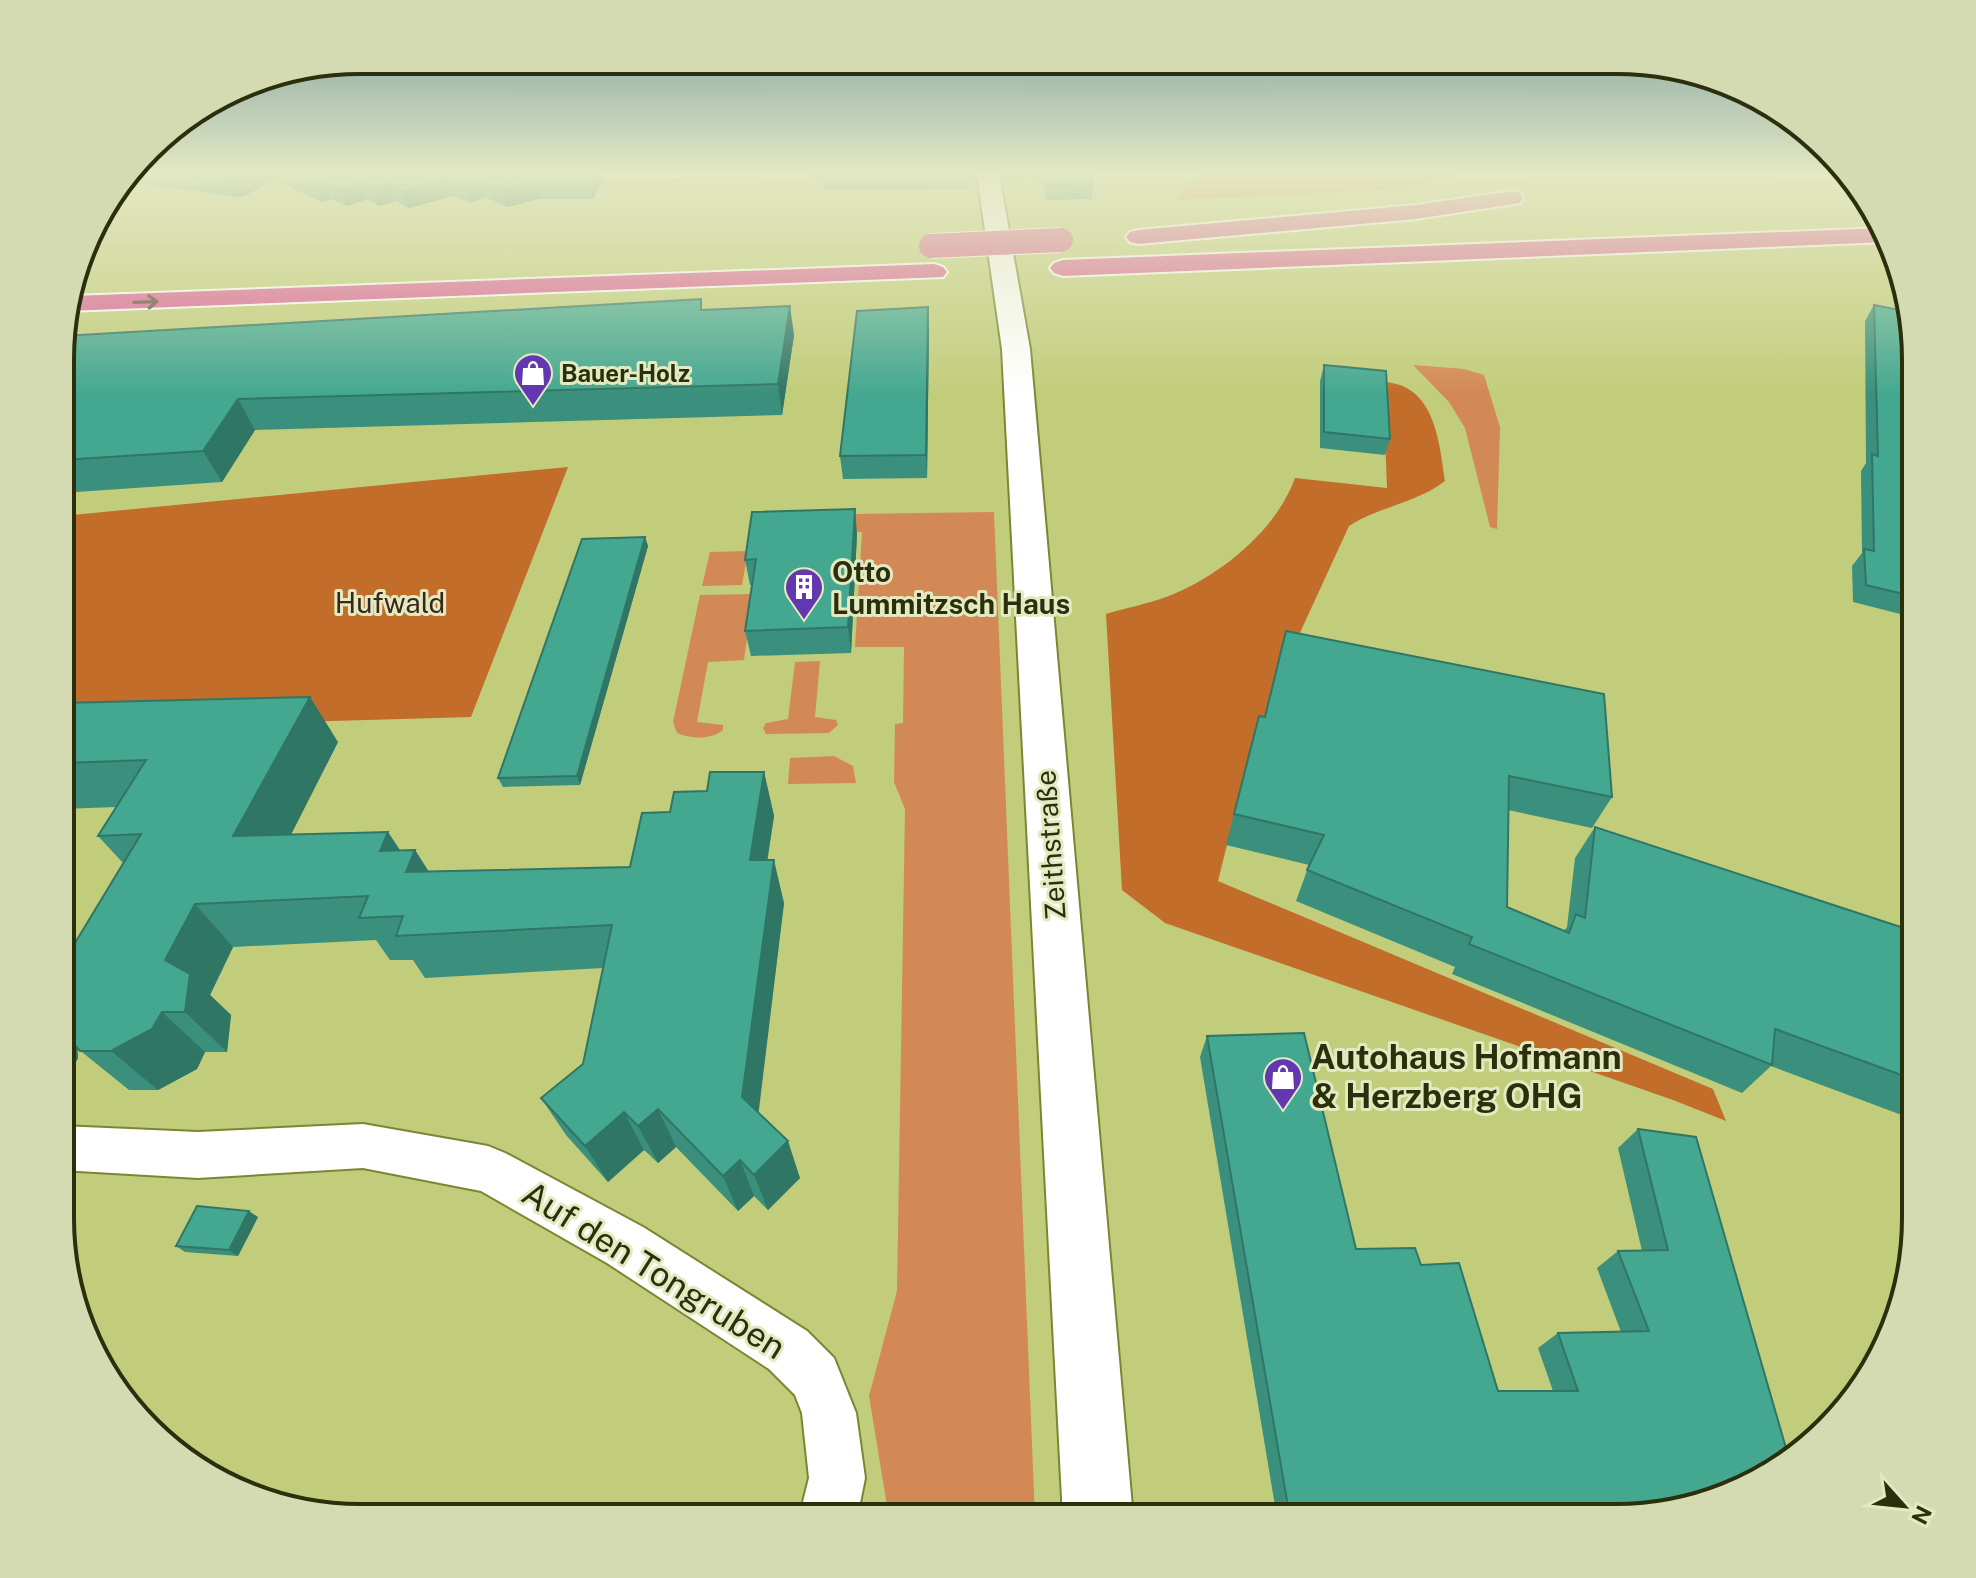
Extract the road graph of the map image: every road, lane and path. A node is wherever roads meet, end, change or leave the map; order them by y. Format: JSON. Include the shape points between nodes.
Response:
{"nodes":[{"id":1,"x":1000,"y":248,"type":"edge"},
{"id":2,"x":1571,"y":248,"type":"edge"},
{"id":3,"x":79,"y":304,"type":"edge"},
{"id":4,"x":75,"y":1149,"type":"edge"},
{"id":5,"x":831,"y":1504,"type":"edge"},
{"id":6,"x":1097,"y":1504,"type":"edge"}],
"edges":[{"from":1,"to":6,"type":"street","name":"Zeithstraße","via":[[1016,349]]},
{"from":3,"to":2,"type":"highway","one_way":true},
{"from":4,"to":5,"type":"street","name":"Auf den Tongruben","via":[[198,1155],[363,1146],[488,1169],[638,1253],[788,1350],[815,1377],[829,1413],[837,1478]]}]}
